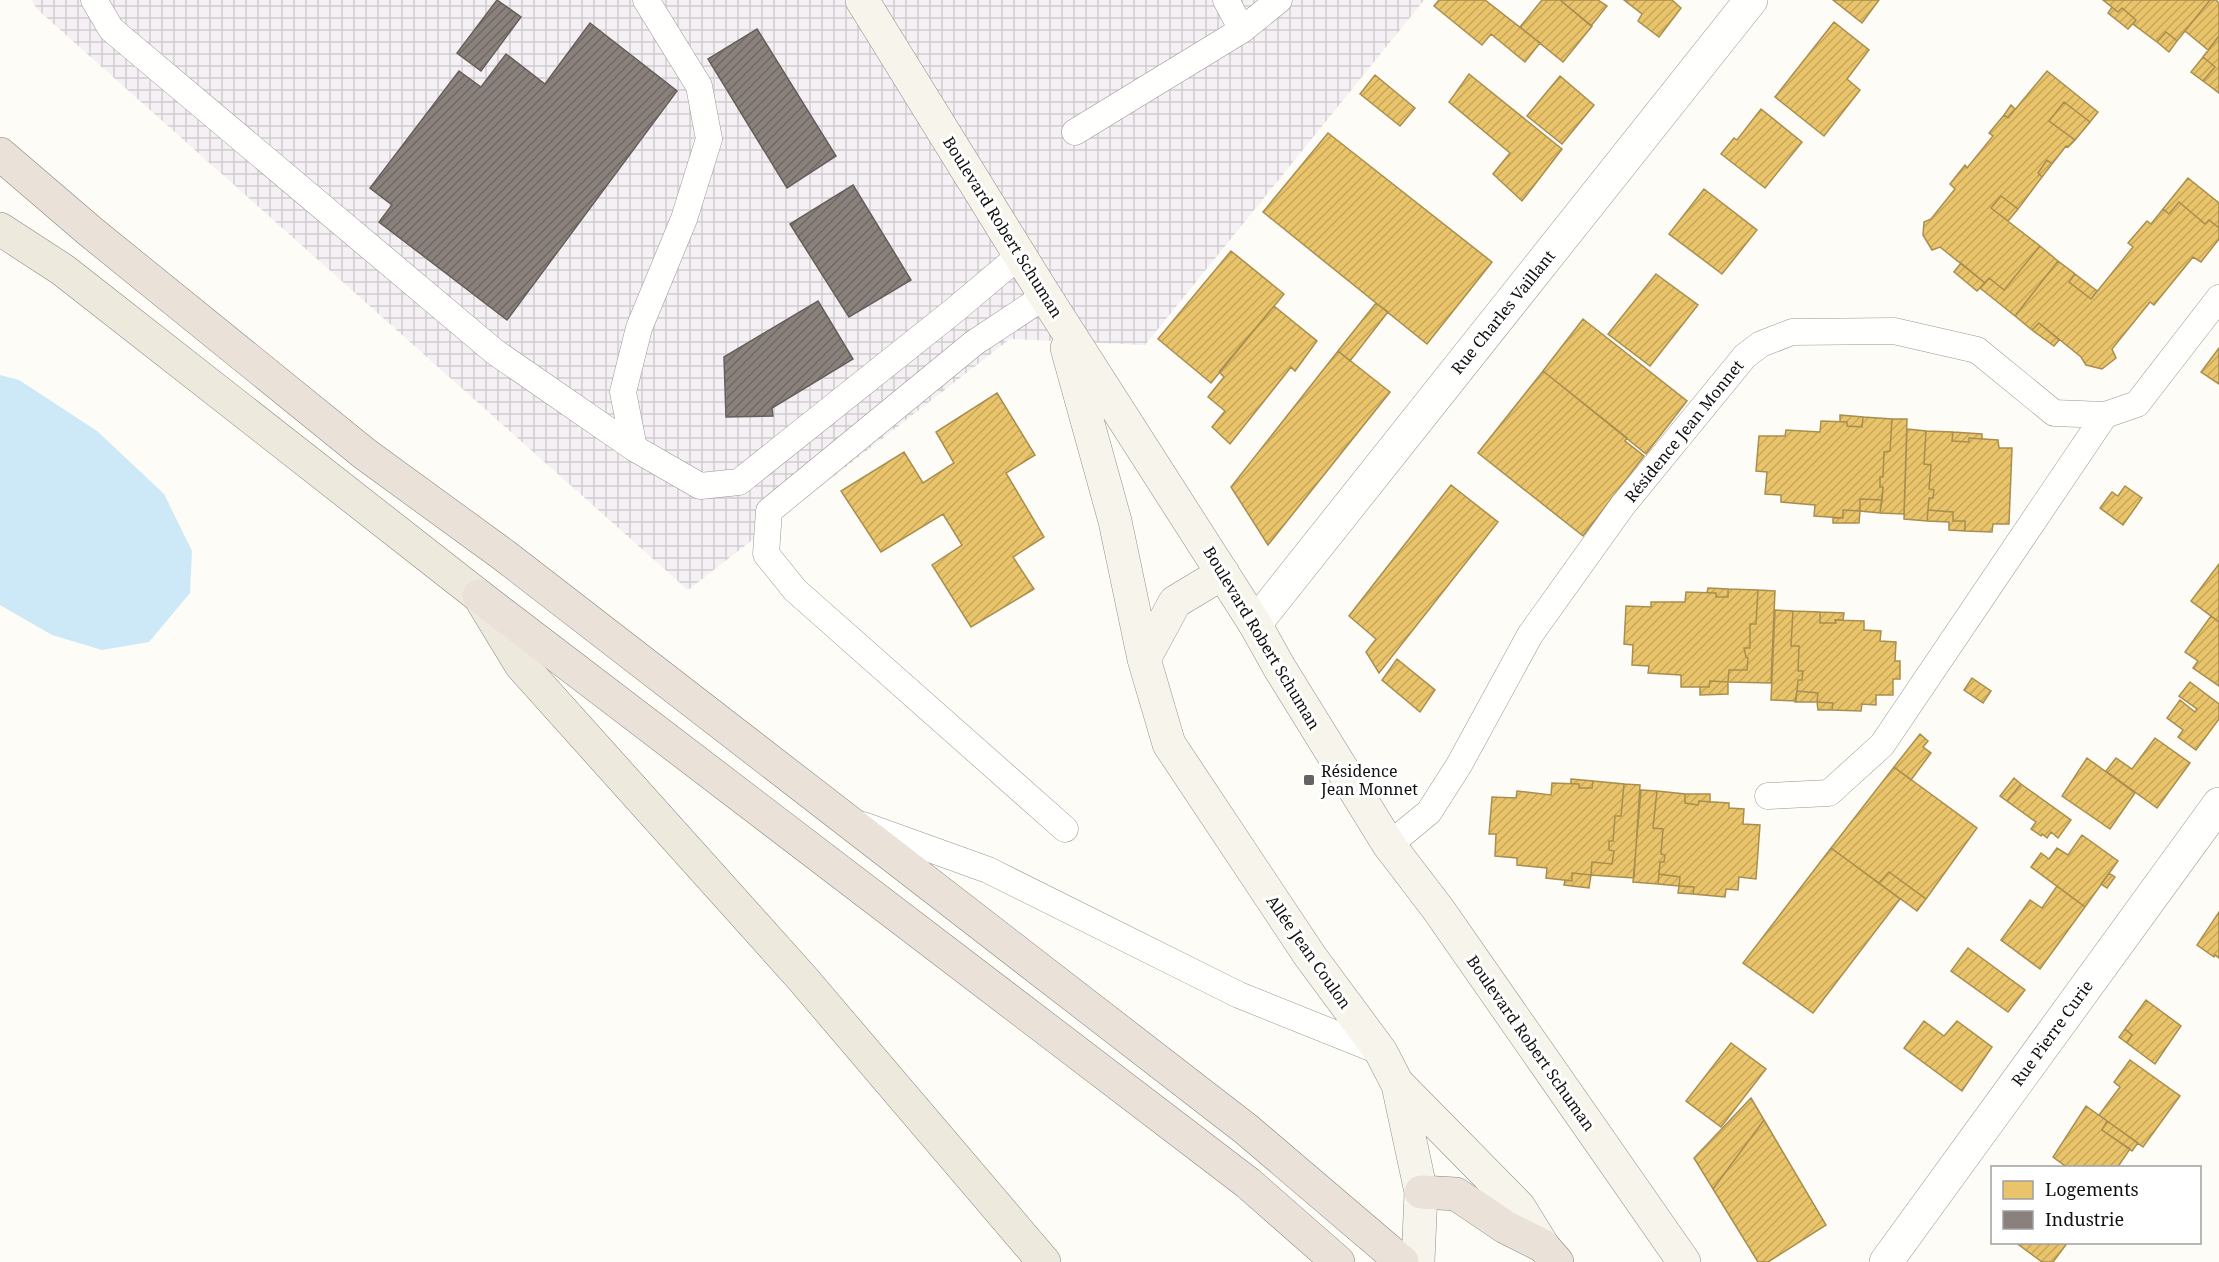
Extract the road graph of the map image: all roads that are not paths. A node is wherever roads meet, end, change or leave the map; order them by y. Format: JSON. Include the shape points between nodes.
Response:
{"nodes":[{"id":1,"x":94,"y":0,"type":"edge"},
{"id":2,"x":646,"y":0,"type":"edge"},
{"id":3,"x":862,"y":0,"type":"edge"},
{"id":4,"x":1226,"y":0,"type":"edge"},
{"id":5,"x":1279,"y":0,"type":"edge"},
{"id":6,"x":1751,"y":0,"type":"edge"},
{"id":7,"x":1242,"y":30,"type":"junction"},
{"id":8,"x":1075,"y":132,"type":"dead end"},
{"id":9,"x":0,"y":154,"type":"edge"},
{"id":10,"x":0,"y":229,"type":"edge"},
{"id":11,"x":1020,"y":255,"type":"junction"},
{"id":12,"x":2219,"y":298,"type":"edge"},
{"id":13,"x":1052,"y":307,"type":"junction"},
{"id":14,"x":2105,"y":415,"type":"junction"},
{"id":15,"x":634,"y":448,"type":"junction"},
{"id":16,"x":1223,"y":573,"type":"junction"},
{"id":17,"x":479,"y":596,"type":"junction"},
{"id":18,"x":1255,"y":624,"type":"junction"},
{"id":19,"x":1144,"y":659,"type":"junction"},
{"id":20,"x":1768,"y":796,"type":"dead end"},
{"id":21,"x":2219,"y":804,"type":"edge"},
{"id":22,"x":848,"y":820,"type":"junction"},
{"id":23,"x":1065,"y":829,"type":"dead end"},
{"id":24,"x":1389,"y":844,"type":"junction"},
{"id":25,"x":1381,"y":1052,"type":"junction"},
{"id":26,"x":1398,"y":1085,"type":"junction"},
{"id":27,"x":1421,"y":1204,"type":"junction"},
{"id":28,"x":1550,"y":1254,"type":"edge"},
{"id":29,"x":1044,"y":1262,"type":"edge"},
{"id":30,"x":1338,"y":1262,"type":"edge"},
{"id":31,"x":1402,"y":1262,"type":"edge"},
{"id":32,"x":1418,"y":1262,"type":"edge"},
{"id":33,"x":1684,"y":1262,"type":"edge"},
{"id":34,"x":1886,"y":1262,"type":"edge"}],
"edges":[{"from":1,"to":15,"type":"lane","via":[[111,29],[495,352]]},
{"from":2,"to":15,"type":"lane","via":[[699,86],[709,139],[684,219],[639,328],[623,392]]},
{"from":3,"to":11,"type":"street","name":"Boulevard Robert Schuman"},
{"from":4,"to":7,"type":"lane"},
{"from":5,"to":7,"type":"lane"},
{"from":6,"to":18,"type":"street","name":"Rue Charles Vaillant"},
{"from":7,"to":8,"type":"lane"},
{"from":9,"to":22,"type":"highway","via":[[365,454],[514,563]]},
{"from":10,"to":17,"type":"main road","via":[[63,270]]},
{"from":11,"to":13,"type":"street","name":"Boulevard Robert Schuman"},
{"from":11,"to":15,"type":"lane","via":[[739,483],[700,486]]},
{"from":12,"to":14,"type":"lane","name":"Résidence Jean Monnet","via":[[2137,404]]},
{"from":13,"to":16,"type":"street","name":"Boulevard Robert Schuman"},
{"from":13,"to":19,"type":"street","name":"Allée Jean Coulon","via":[[1115,521]]},
{"from":13,"to":23,"type":"lane","via":[[974,343],[769,511],[766,554],[795,591]]},
{"from":14,"to":20,"type":"lane","via":[[1882,745],[1829,793]]},
{"from":14,"to":24,"type":"lane","name":"Résidence Jean Monnet","via":[[2054,413],[1977,350],[1894,332],[1792,332],[1761,344],[1745,356],[1623,505],[1530,635],[1429,812]]},
{"from":16,"to":18,"type":"street","name":"Boulevard Robert Schuman"},
{"from":16,"to":19,"type":"street","via":[[1175,602]]},
{"from":17,"to":29,"type":"main road","via":[[521,665],[809,987]]},
{"from":17,"to":30,"type":"highway","via":[[1248,1183]]},
{"from":18,"to":24,"type":"street","name":"Boulevard Robert Schuman"},
{"from":19,"to":25,"type":"street","name":"Allée Jean Coulon","via":[[1169,744],[1310,956]]},
{"from":21,"to":34,"type":"street","name":"Rue Pierre Curie"},
{"from":22,"to":25,"type":"lane","via":[[988,870],[1239,995]]},
{"from":22,"to":31,"type":"highway","via":[[1246,1129]]},
{"from":24,"to":33,"type":"street","name":"Boulevard Robert Schuman"},
{"from":25,"to":26,"type":"street","name":"Allée Jean Coulon"},
{"from":26,"to":27,"type":"street","name":"Allée Jean Coulon"},
{"from":26,"to":28,"type":"street","via":[[1519,1207]]},
{"from":27,"to":28,"type":"highway","via":[[1456,1194]]},
{"from":27,"to":32,"type":"street","name":"Allée Jean Coulon"}]}
